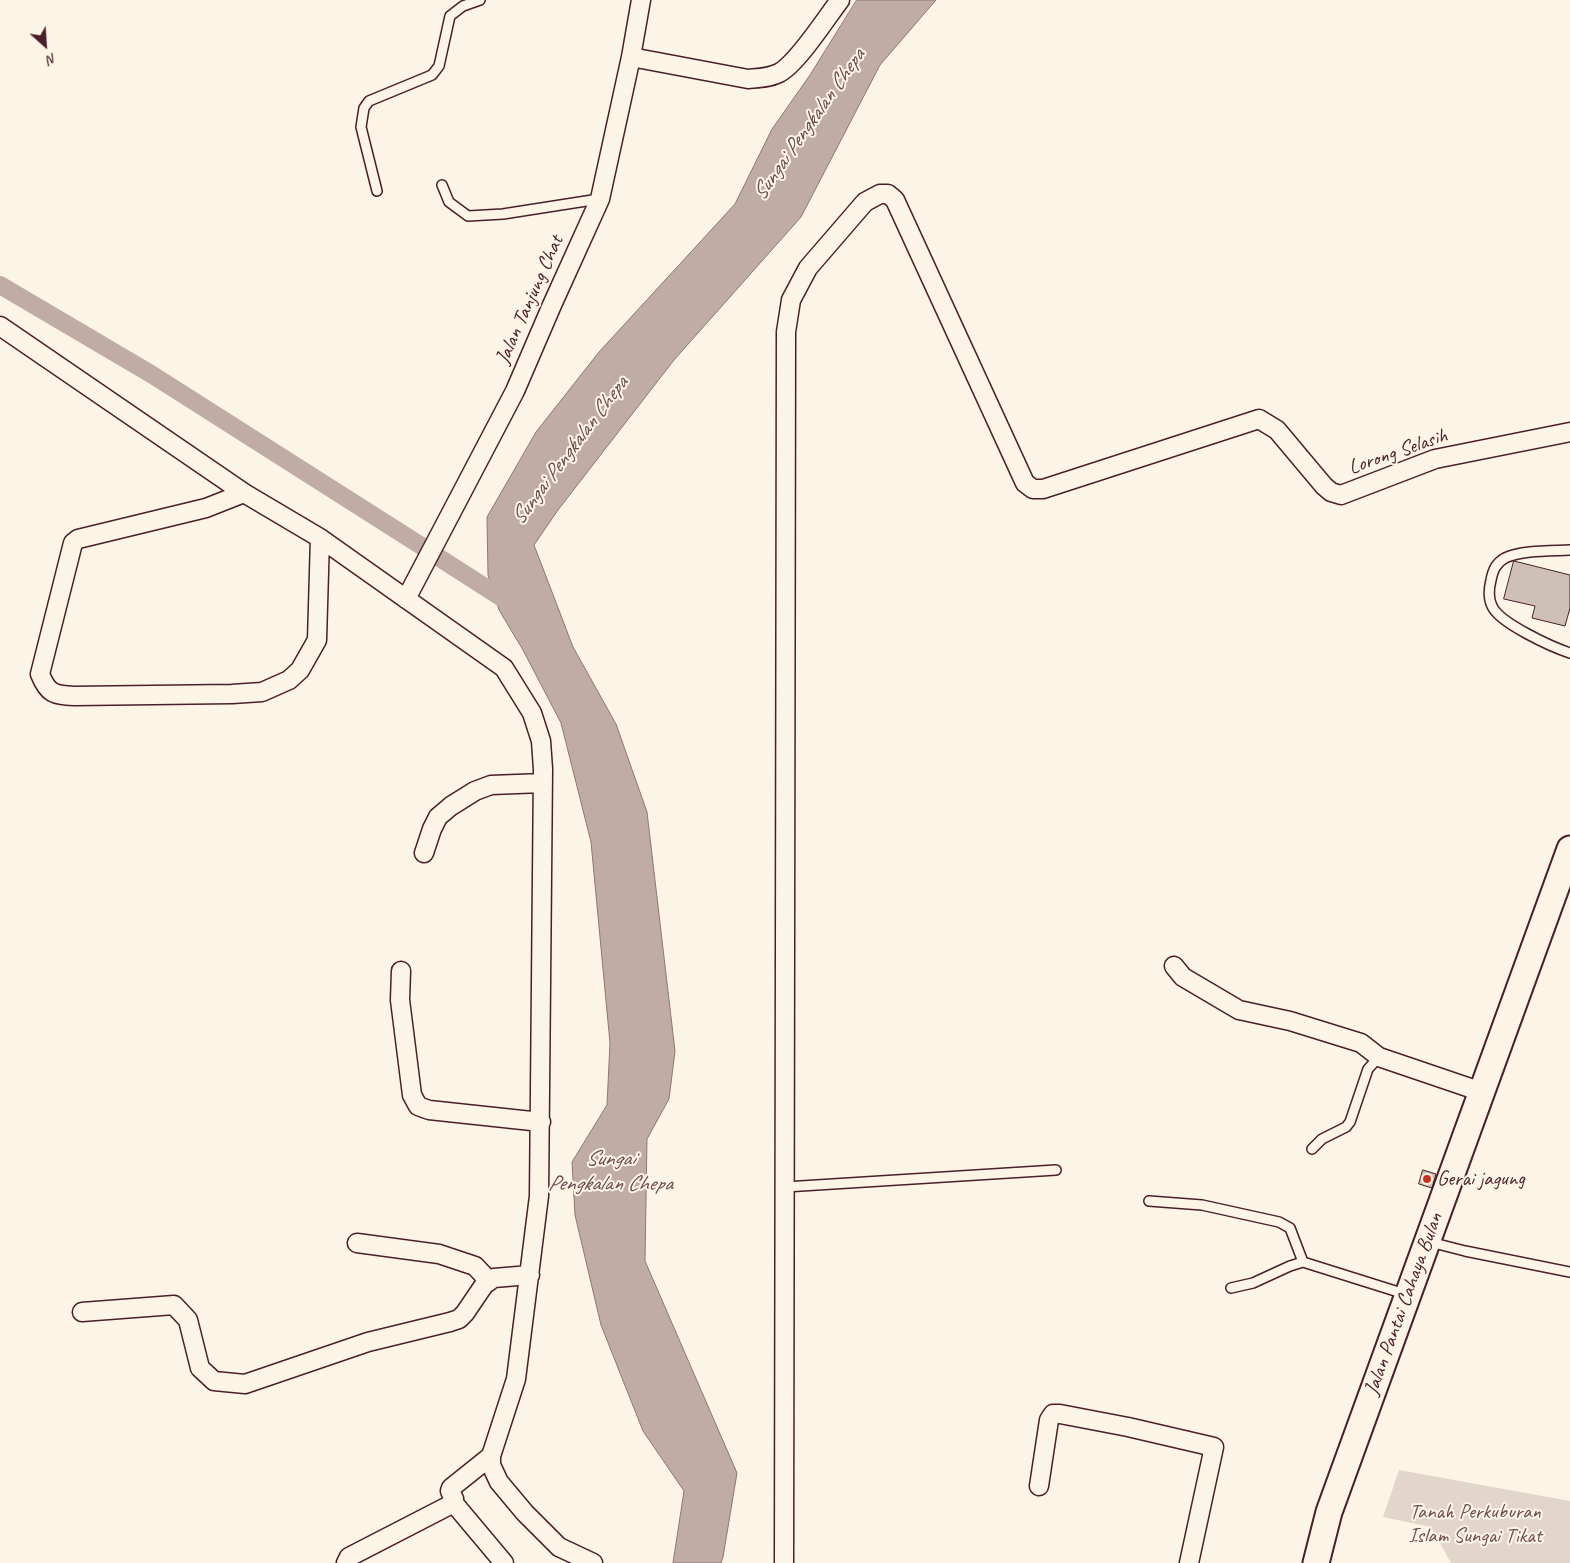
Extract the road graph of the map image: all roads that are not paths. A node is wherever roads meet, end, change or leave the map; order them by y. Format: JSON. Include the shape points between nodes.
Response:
{"nodes":[{"id":1,"x":480,"y":0,"type":"edge"},
{"id":2,"x":641,"y":0,"type":"edge"},
{"id":3,"x":840,"y":0,"type":"edge"},
{"id":4,"x":631,"y":57,"type":"junction"},
{"id":5,"x":442,"y":185,"type":"dead end"},
{"id":6,"x":377,"y":191,"type":"dead end"},
{"id":7,"x":600,"y":199,"type":"junction"},
{"id":8,"x":0,"y":326,"type":"edge"},
{"id":9,"x":1570,"y":432,"type":"edge"},
{"id":10,"x":244,"y":493,"type":"junction"},
{"id":11,"x":320,"y":538,"type":"junction"},
{"id":12,"x":1570,"y":550,"type":"edge"},
{"id":13,"x":406,"y":598,"type":"junction"},
{"id":14,"x":1570,"y":653,"type":"edge"},
{"id":15,"x":543,"y":783,"type":"junction"},
{"id":16,"x":1570,"y":850,"type":"edge"},
{"id":17,"x":424,"y":853,"type":"dead end"},
{"id":18,"x":1174,"y":966,"type":"dead end"},
{"id":19,"x":401,"y":971,"type":"dead end"},
{"id":20,"x":1379,"y":1057,"type":"junction"},
{"id":21,"x":1482,"y":1092,"type":"junction"},
{"id":22,"x":541,"y":1122,"type":"junction"},
{"id":23,"x":1312,"y":1149,"type":"dead end"},
{"id":24,"x":1056,"y":1170,"type":"dead end"},
{"id":25,"x":785,"y":1187,"type":"junction"},
{"id":26,"x":1149,"y":1201,"type":"dead end"},
{"id":27,"x":1427,"y":1241,"type":"junction"},
{"id":28,"x":357,"y":1243,"type":"dead end"},
{"id":29,"x":1303,"y":1262,"type":"junction"},
{"id":30,"x":1570,"y":1272,"type":"edge"},
{"id":31,"x":530,"y":1275,"type":"junction"},
{"id":32,"x":489,"y":1281,"type":"junction"},
{"id":33,"x":1230,"y":1288,"type":"dead end"},
{"id":34,"x":1408,"y":1295,"type":"junction"},
{"id":35,"x":82,"y":1312,"type":"dead end"},
{"id":36,"x":491,"y":1456,"type":"junction"},
{"id":37,"x":1038,"y":1486,"type":"dead end"},
{"id":38,"x":452,"y":1501,"type":"junction"},
{"id":39,"x":346,"y":1563,"type":"edge"},
{"id":40,"x":504,"y":1563,"type":"edge"},
{"id":41,"x":593,"y":1563,"type":"edge"},
{"id":42,"x":784,"y":1563,"type":"edge"},
{"id":43,"x":1189,"y":1563,"type":"edge"},
{"id":44,"x":1316,"y":1563,"type":"edge"}],
"edges":[{"from":1,"to":6,"type":"lane","via":[[463,6],[450,16],[439,66],[432,75],[369,101],[364,108],[361,127]]},
{"from":2,"to":4,"type":"street","name":"Jalan Tanjung Chat"},
{"from":3,"to":4,"type":"street","via":[[793,62],[764,78],[748,79]]},
{"from":4,"to":7,"type":"street","name":"Jalan Tanjung Chat"},
{"from":5,"to":7,"type":"lane","via":[[449,202],[468,216]]},
{"from":7,"to":13,"type":"street","name":"Jalan Tanjung Chat","via":[[515,391]]},
{"from":8,"to":10,"type":"street"},
{"from":9,"to":25,"type":"street","name":"Lorong Selasih","via":[[1435,459],[1341,495],[1324,486],[1277,430],[1259,419],[1043,489],[1033,489],[1025,483],[895,200],[888,194],[880,194],[865,202],[808,268],[791,300],[786,332]]},
{"from":10,"to":11,"type":"street"},
{"from":10,"to":11,"type":"street","via":[[206,508],[78,539],[73,543],[40,674],[51,692],[62,696],[232,694],[262,692],[289,680],[300,670],[317,640]]},
{"from":11,"to":13,"type":"street"},
{"from":12,"to":14,"type":"lane","via":[[1531,552],[1499,562],[1493,570],[1489,598],[1499,616],[1538,640]]},
{"from":13,"to":15,"type":"street","via":[[504,668],[532,713],[541,741]]},
{"from":15,"to":17,"type":"street","via":[[491,785],[475,791],[438,817]]},
{"from":15,"to":22,"type":"street"},
{"from":16,"to":21,"type":"main road","name":"Jalan Pantai Cahaya Bulan"},
{"from":18,"to":20,"type":"street","via":[[1183,976],[1239,1010],[1290,1021],[1361,1043]]},
{"from":19,"to":22,"type":"street","via":[[400,1000],[412,1095],[418,1106],[429,1110]]},
{"from":20,"to":21,"type":"street"},
{"from":20,"to":23,"type":"lane","via":[[1368,1069],[1350,1122]]},
{"from":21,"to":27,"type":"main road","name":"Jalan Pantai Cahaya Bulan"},
{"from":22,"to":31,"type":"street","via":[[540,1178]]},
{"from":24,"to":25,"type":"lane"},
{"from":25,"to":42,"type":"street"},
{"from":26,"to":29,"type":"lane","via":[[1202,1205],[1280,1222],[1290,1228]]},
{"from":27,"to":30,"type":"lane"},
{"from":27,"to":34,"type":"main road","name":"Jalan Pantai Cahaya Bulan"},
{"from":28,"to":32,"type":"street","via":[[439,1254],[475,1266]]},
{"from":29,"to":33,"type":"lane","via":[[1253,1283]]},
{"from":29,"to":34,"type":"lane"},
{"from":31,"to":32,"type":"street"},
{"from":31,"to":36,"type":"street","via":[[516,1379]]},
{"from":32,"to":35,"type":"street","via":[[459,1319],[368,1342],[245,1384],[214,1381],[200,1368],[188,1320],[174,1306]]},
{"from":34,"to":44,"type":"main road","name":"Jalan Pantai Cahaya Bulan","via":[[1329,1512]]},
{"from":36,"to":38,"type":"street","via":[[451,1488]]},
{"from":36,"to":41,"type":"street","via":[[491,1466],[499,1482],[525,1513],[559,1546]]},
{"from":37,"to":43,"type":"street","via":[[1049,1420],[1053,1414],[1214,1447]]},
{"from":38,"to":39,"type":"street","via":[[448,1506],[348,1557]]},
{"from":38,"to":40,"type":"street"}]}
